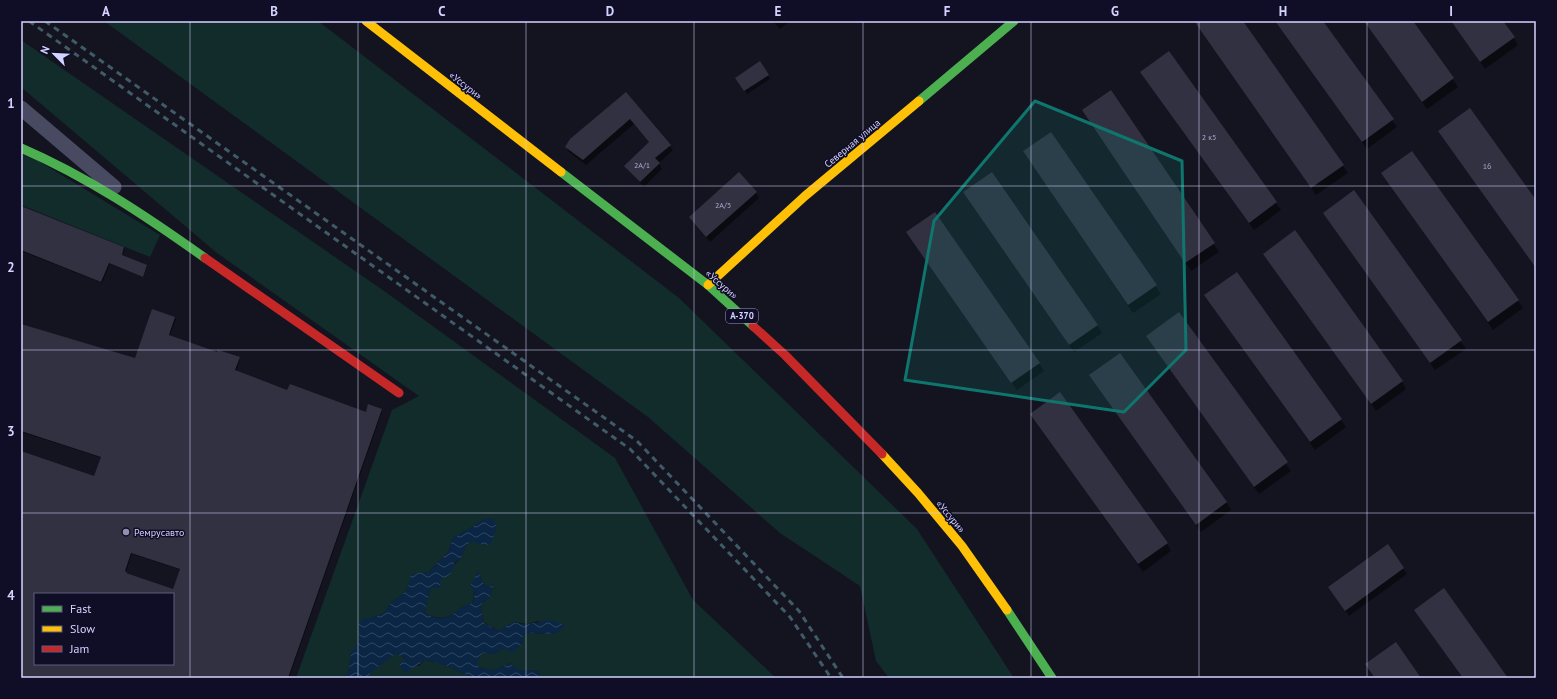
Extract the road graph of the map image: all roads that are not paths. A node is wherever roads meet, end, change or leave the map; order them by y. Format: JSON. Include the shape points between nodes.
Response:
{"nodes":[{"id":1,"x":366,"y":21,"type":"edge"},
{"id":2,"x":1014,"y":21,"type":"edge"},
{"id":3,"x":21,"y":108,"type":"edge"},
{"id":4,"x":21,"y":148,"type":"edge"},
{"id":5,"x":167,"y":231,"type":"junction"},
{"id":6,"x":708,"y":285,"type":"junction"},
{"id":7,"x":399,"y":393,"type":"dead end"},
{"id":8,"x":1052,"y":678,"type":"edge"}],
"edges":[{"from":1,"to":6,"type":"main road","name":"«Уссури»","number":"А-370"},
{"from":2,"to":6,"type":"main road","name":"Северная улица","via":[[805,196]]},
{"from":3,"to":5,"type":"street"},
{"from":4,"to":5,"type":"main road","via":[[89,181]]},
{"from":5,"to":7,"type":"main road","via":[[232,279]]},
{"from":6,"to":8,"type":"main road","name":"«Уссури»","number":"А-370","via":[[785,355],[918,493],[962,546]]}]}
